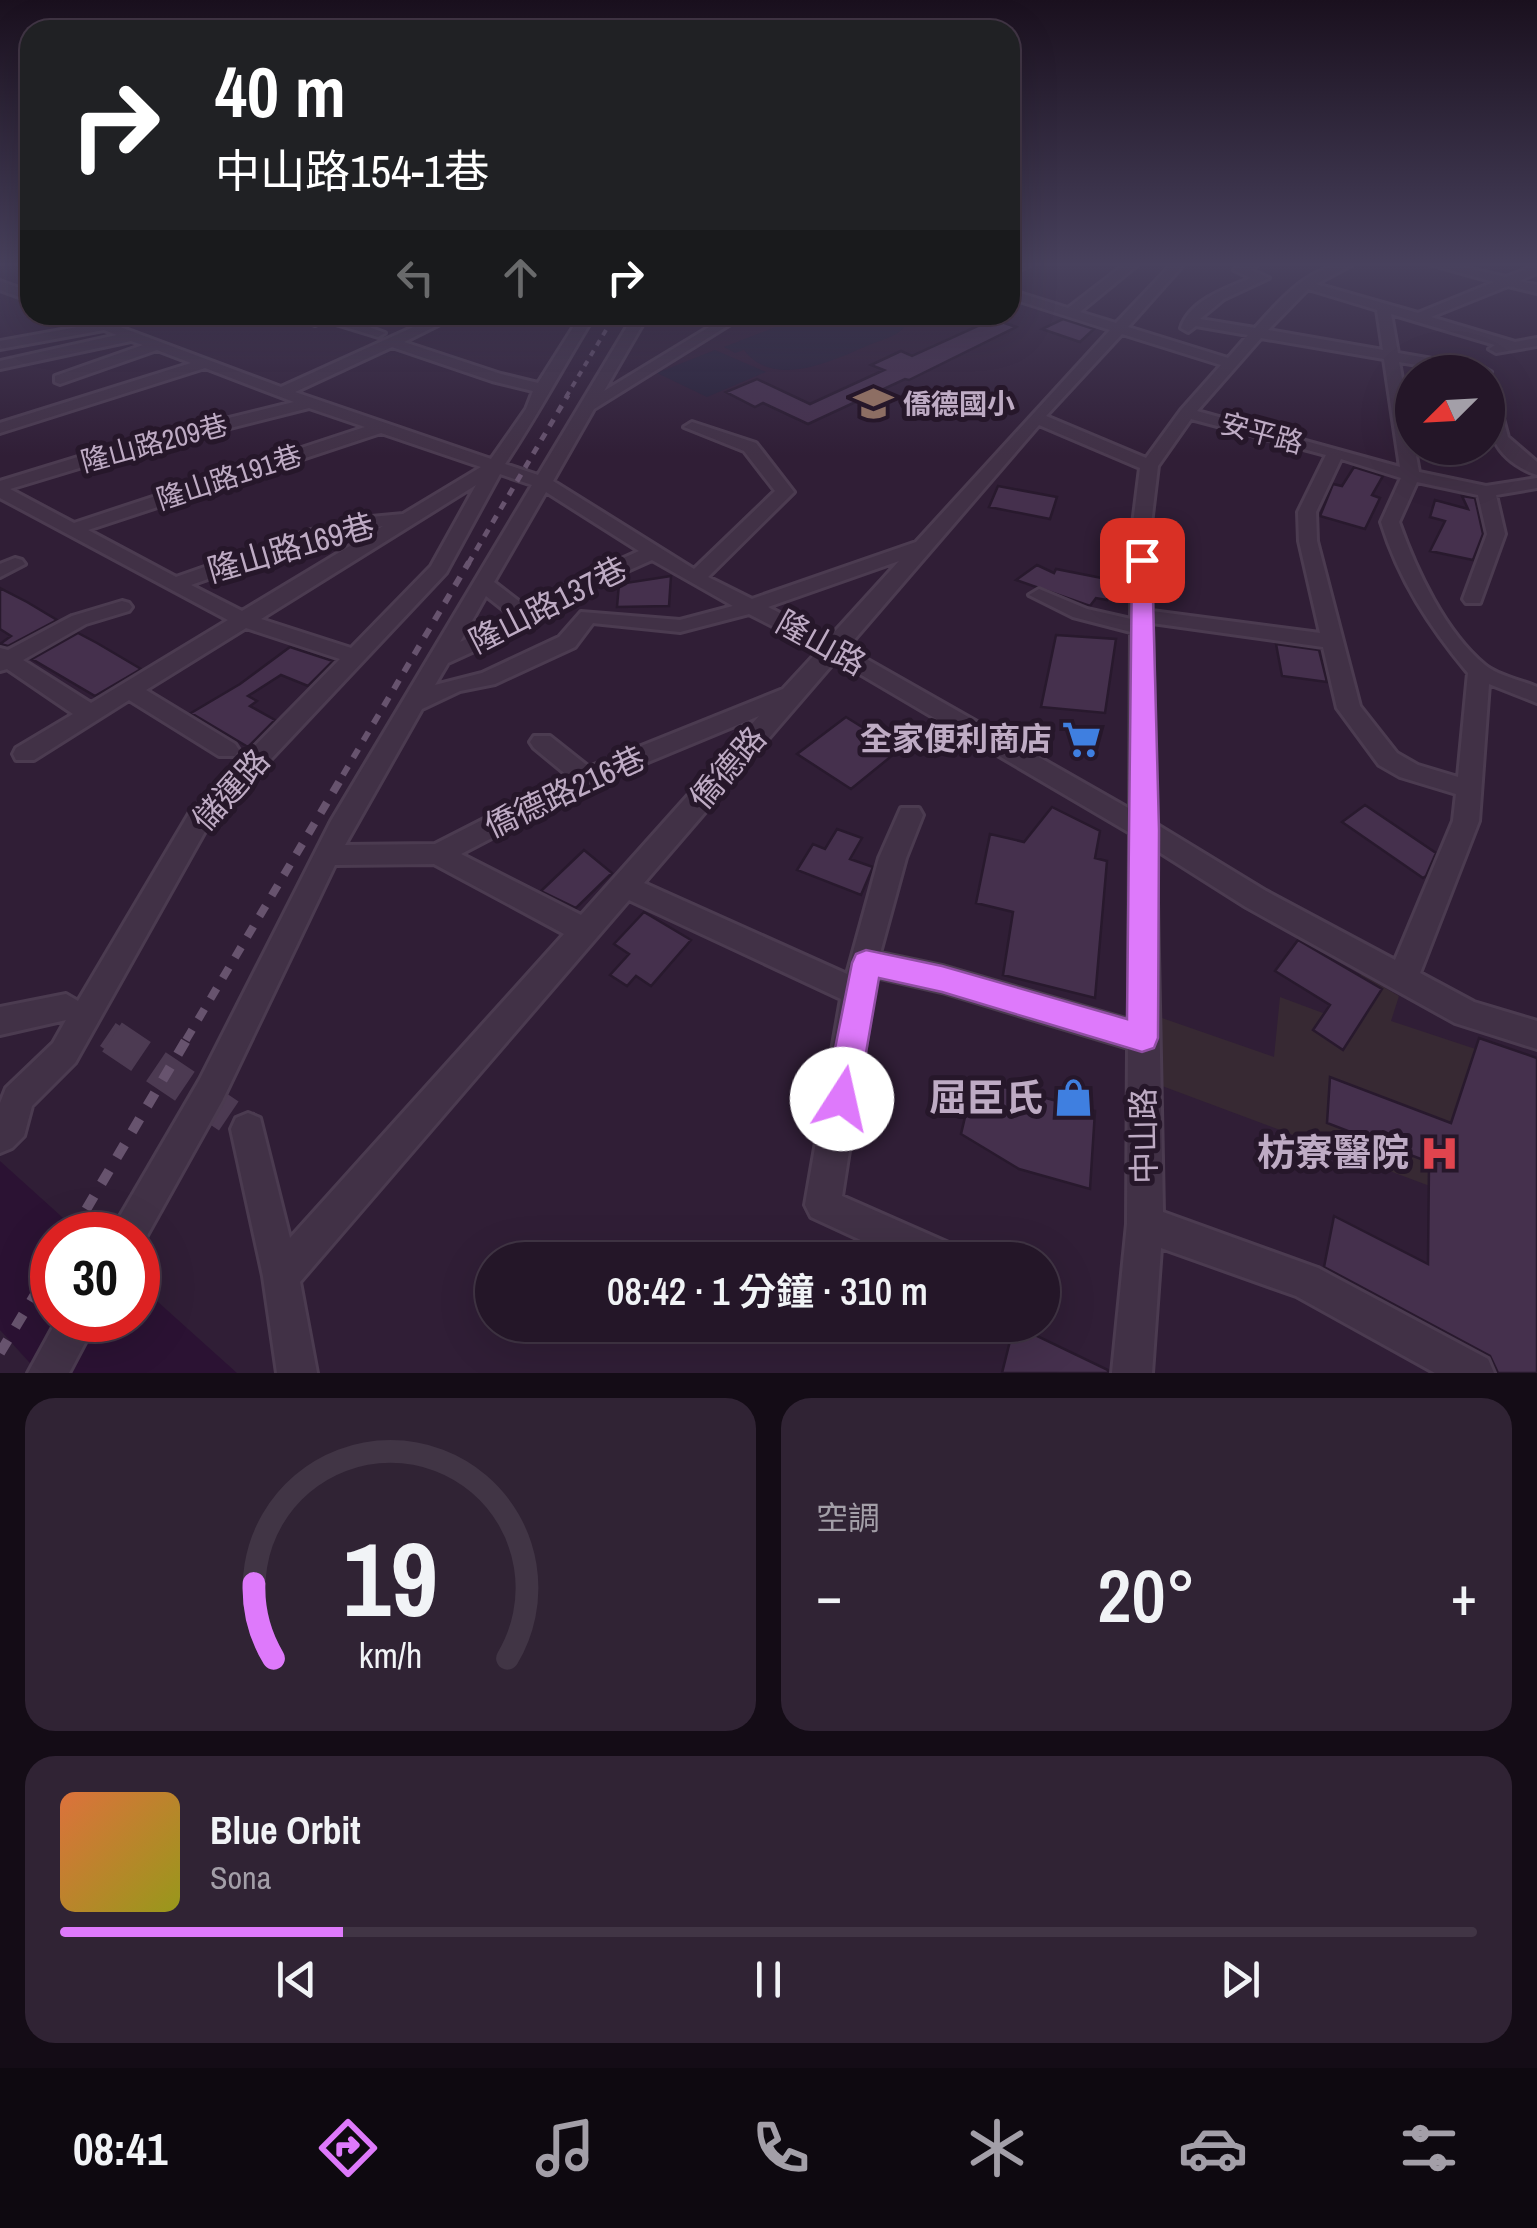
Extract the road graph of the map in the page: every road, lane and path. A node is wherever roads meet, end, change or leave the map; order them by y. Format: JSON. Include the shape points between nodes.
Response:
{"nodes":[{"id":1,"x":93,"y":328,"type":"edge"},
{"id":2,"x":110,"y":328,"type":"edge"},
{"id":3,"x":364,"y":328,"type":"edge"},
{"id":4,"x":424,"y":328,"type":"edge"},
{"id":5,"x":580,"y":328,"type":"edge"},
{"id":6,"x":632,"y":328,"type":"edge"},
{"id":7,"x":717,"y":328,"type":"edge"},
{"id":8,"x":1114,"y":328,"type":"edge"},
{"id":9,"x":1187,"y":328,"type":"edge"},
{"id":10,"x":1223,"y":328,"type":"edge"},
{"id":11,"x":1263,"y":328,"type":"edge"},
{"id":12,"x":1387,"y":328,"type":"edge"},
{"id":13,"x":1453,"y":328,"type":"edge"},
{"id":14,"x":1120,"y":330,"type":"junction"},
{"id":15,"x":378,"y":333,"type":"dead end"},
{"id":16,"x":1256,"y":335,"type":"junction"},
{"id":17,"x":134,"y":336,"type":"junction"},
{"id":18,"x":1537,"y":342,"type":"edge"},
{"id":19,"x":393,"y":343,"type":"junction"},
{"id":20,"x":0,"y":345,"type":"edge"},
{"id":21,"x":158,"y":345,"type":"junction"},
{"id":22,"x":1511,"y":345,"type":"junction"},
{"id":23,"x":1177,"y":349,"type":"junction"},
{"id":24,"x":1489,"y":355,"type":"edge"},
{"id":25,"x":1394,"y":358,"type":"junction"},
{"id":26,"x":207,"y":363,"type":"junction"},
{"id":27,"x":1233,"y":364,"type":"junction"},
{"id":28,"x":0,"y":365,"type":"edge"},
{"id":29,"x":60,"y":379,"type":"dead end"},
{"id":30,"x":542,"y":388,"type":"junction"},
{"id":31,"x":285,"y":391,"type":"junction"},
{"id":32,"x":310,"y":403,"type":"junction"},
{"id":33,"x":586,"y":409,"type":"junction"},
{"id":34,"x":1187,"y":413,"type":"junction"},
{"id":35,"x":1036,"y":418,"type":"junction"},
{"id":36,"x":385,"y":426,"type":"junction"},
{"id":37,"x":692,"y":427,"type":"dead end"},
{"id":38,"x":0,"y":428,"type":"edge"},
{"id":39,"x":1505,"y":446,"type":"edge"},
{"id":40,"x":1336,"y":452,"type":"junction"},
{"id":41,"x":496,"y":465,"type":"junction"},
{"id":42,"x":1149,"y":466,"type":"junction"},
{"id":43,"x":1537,"y":470,"type":"edge"},
{"id":44,"x":1412,"y":476,"type":"junction"},
{"id":45,"x":544,"y":483,"type":"junction"},
{"id":46,"x":1537,"y":483,"type":"edge"},
{"id":47,"x":0,"y":489,"type":"edge"},
{"id":48,"x":1486,"y":490,"type":"junction"},
{"id":49,"x":408,"y":518,"type":"junction"},
{"id":50,"x":73,"y":529,"type":"junction"},
{"id":51,"x":926,"y":546,"type":"junction"},
{"id":52,"x":653,"y":552,"type":"junction"},
{"id":53,"x":695,"y":578,"type":"junction"},
{"id":54,"x":176,"y":584,"type":"junction"},
{"id":55,"x":485,"y":585,"type":"junction"},
{"id":56,"x":1038,"y":595,"type":"dead end"},
{"id":57,"x":1473,"y":600,"type":"dead end"},
{"id":58,"x":754,"y":606,"type":"junction"},
{"id":59,"x":122,"y":607,"type":"dead end"},
{"id":60,"x":241,"y":619,"type":"junction"},
{"id":61,"x":529,"y":619,"type":"junction"},
{"id":62,"x":1144,"y":622,"type":"junction"},
{"id":63,"x":1334,"y":642,"type":"junction"},
{"id":64,"x":833,"y":648,"type":"junction"},
{"id":65,"x":356,"y":656,"type":"junction"},
{"id":66,"x":442,"y":658,"type":"junction"},
{"id":67,"x":2,"y":659,"type":"edge"},
{"id":68,"x":1479,"y":672,"type":"junction"},
{"id":69,"x":129,"y":690,"type":"junction"},
{"id":70,"x":794,"y":692,"type":"junction"},
{"id":71,"x":1537,"y":695,"type":"edge"},
{"id":72,"x":410,"y":705,"type":"junction"},
{"id":73,"x":89,"y":713,"type":"junction"},
{"id":74,"x":542,"y":742,"type":"dead end"},
{"id":75,"x":226,"y":750,"type":"dead end"},
{"id":76,"x":25,"y":754,"type":"dead end"},
{"id":77,"x":586,"y":778,"type":"junction"},
{"id":78,"x":1469,"y":788,"type":"junction"},
{"id":79,"x":910,"y":815,"type":"dead end"},
{"id":80,"x":1146,"y":830,"type":"junction"},
{"id":81,"x":438,"y":854,"type":"junction"},
{"id":82,"x":329,"y":855,"type":"junction"},
{"id":83,"x":625,"y":886,"type":"junction"},
{"id":84,"x":584,"y":932,"type":"junction"},
{"id":85,"x":863,"y":978,"type":"junction"},
{"id":86,"x":1402,"y":980,"type":"junction"},
{"id":87,"x":66,"y":1007,"type":"dead end"},
{"id":88,"x":0,"y":1021,"type":"edge"},
{"id":89,"x":1537,"y":1035,"type":"edge"},
{"id":90,"x":1142,"y":1038,"type":"junction"},
{"id":91,"x":9,"y":1095,"type":"edge"},
{"id":92,"x":248,"y":1129,"type":"tunnel mouth"},
{"id":93,"x":0,"y":1136,"type":"edge"},
{"id":94,"x":140,"y":1212,"type":"edge"},
{"id":95,"x":1146,"y":1224,"type":"junction"},
{"id":96,"x":905,"y":1242,"type":"edge"},
{"id":97,"x":281,"y":1276,"type":"junction"},
{"id":98,"x":66,"y":1342,"type":"edge"},
{"id":99,"x":293,"y":1359,"type":"edge"},
{"id":100,"x":48,"y":1373,"type":"edge"},
{"id":101,"x":1132,"y":1373,"type":"edge"},
{"id":102,"x":1474,"y":1373,"type":"edge"}],
"edges":[{"from":1,"to":20,"type":"street"},
{"from":2,"to":17,"type":"street","name":"隆山路"},
{"from":3,"to":15,"type":"street"},
{"from":4,"to":19,"type":"street"},
{"from":5,"to":30,"type":"street","name":"儲運路"},
{"from":6,"to":33,"type":"street"},
{"from":7,"to":33,"type":"street"},
{"from":8,"to":14,"type":"street"},
{"from":9,"to":23,"type":"street"},
{"from":10,"to":16,"type":"street"},
{"from":11,"to":16,"type":"street","name":"中山路"},
{"from":12,"to":25,"type":"street"},
{"from":13,"to":22,"type":"street"},
{"from":14,"to":23,"type":"street"},
{"from":14,"to":35,"type":"street","name":"僑德路"},
{"from":16,"to":25,"type":"street"},
{"from":16,"to":27,"type":"street","name":"中山路"},
{"from":17,"to":21,"type":"street","name":"隆山路"},
{"from":17,"to":28,"type":"street"},
{"from":18,"to":22,"type":"street"},
{"from":19,"to":30,"type":"street"},
{"from":19,"to":31,"type":"street"},
{"from":21,"to":26,"type":"street","name":"隆山路"},
{"from":21,"to":29,"type":"street"},
{"from":22,"to":24,"type":"street"},
{"from":23,"to":27,"type":"street"},
{"from":25,"to":44,"type":"street","via":[[1401,439]]},
{"from":26,"to":31,"type":"street","name":"隆山路"},
{"from":26,"to":38,"type":"street"},
{"from":27,"to":34,"type":"street","name":"中山路"},
{"from":30,"to":41,"type":"street","name":"儲運路"},
{"from":31,"to":32,"type":"street","name":"隆山路"},
{"from":32,"to":36,"type":"street","name":"隆山路"},
{"from":32,"to":47,"type":"street","name":"隆山路209巷","via":[[113,452]]},
{"from":33,"to":45,"type":"street"},
{"from":34,"to":40,"type":"street","name":"安平路"},
{"from":34,"to":42,"type":"street","name":"中山路"},
{"from":35,"to":42,"type":"street"},
{"from":35,"to":51,"type":"street","name":"僑德路"},
{"from":36,"to":41,"type":"street","name":"隆山路"},
{"from":36,"to":50,"type":"street","name":"隆山路191巷"},
{"from":37,"to":53,"type":"street","via":[[750,446],[785,492]]},
{"from":39,"to":43,"type":"street"},
{"from":40,"to":44,"type":"street","name":"安平路"},
{"from":40,"to":63,"type":"street","via":[[1307,512]]},
{"from":41,"to":45,"type":"street","name":"隆山路"},
{"from":41,"to":49,"type":"street","name":"隆山路169巷"},
{"from":41,"to":65,"type":"street","name":"儲運路","via":[[439,569]]},
{"from":42,"to":62,"type":"street","name":"中山路","via":[[1141,532]]},
{"from":44,"to":48,"type":"street"},
{"from":44,"to":68,"type":"street","via":[[1390,522],[1405,570]]},
{"from":45,"to":52,"type":"street","name":"隆山路"},
{"from":45,"to":55,"type":"street"},
{"from":46,"to":48,"type":"street"},
{"from":47,"to":50,"type":"street","name":"隆山路169巷"},
{"from":48,"to":57,"type":"street","via":[[1496,534]]},
{"from":49,"to":54,"type":"street","name":"隆山路169巷","via":[[294,543]]},
{"from":49,"to":60,"type":"street","name":"隆山路169巷"},
{"from":50,"to":54,"type":"street","name":"隆山路169巷"},
{"from":51,"to":58,"type":"street"},
{"from":51,"to":64,"type":"street","name":"僑德路"},
{"from":52,"to":53,"type":"street","name":"隆山路"},
{"from":52,"to":61,"type":"street","name":"隆山路137巷","via":[[569,590]]},
{"from":53,"to":58,"type":"street","name":"隆山路"},
{"from":54,"to":60,"type":"street","name":"隆山路169巷"},
{"from":55,"to":61,"type":"street"},
{"from":55,"to":66,"type":"street"},
{"from":56,"to":62,"type":"street","via":[[1080,613]]},
{"from":58,"to":64,"type":"street","name":"隆山路"},
{"from":58,"to":72,"type":"street","name":"隆山路137巷","via":[[680,626],[588,616],[567,642]]},
{"from":59,"to":67,"type":"street","via":[[79,620]]},
{"from":60,"to":65,"type":"street"},
{"from":60,"to":69,"type":"street"},
{"from":61,"to":66,"type":"street","name":"隆山路137巷"},
{"from":62,"to":63,"type":"street"},
{"from":62,"to":80,"type":"street","name":"中山路"},
{"from":63,"to":78,"type":"street","via":[[1348,708],[1388,759]]},
{"from":64,"to":70,"type":"street","name":"僑德路"},
{"from":64,"to":80,"type":"street","name":"隆山路"},
{"from":65,"to":91,"type":"street","name":"儲運路","via":[[199,819],[64,1053]]},
{"from":66,"to":72,"type":"street"},
{"from":67,"to":73,"type":"street"},
{"from":68,"to":71,"type":"street"},
{"from":68,"to":78,"type":"street"},
{"from":69,"to":73,"type":"street"},
{"from":69,"to":75,"type":"street"},
{"from":70,"to":77,"type":"street","name":"僑德路216巷"},
{"from":70,"to":83,"type":"street","name":"僑德路"},
{"from":72,"to":82,"type":"street"},
{"from":73,"to":76,"type":"street"},
{"from":74,"to":77,"type":"street"},
{"from":77,"to":81,"type":"street","name":"僑德路216巷"},
{"from":78,"to":86,"type":"street","via":[[1466,821]]},
{"from":79,"to":85,"type":"street","via":[[892,854]]},
{"from":80,"to":86,"type":"street","name":"隆山路"},
{"from":80,"to":90,"type":"street","name":"中山路"},
{"from":81,"to":82,"type":"street","name":"僑德路216巷"},
{"from":81,"to":84,"type":"street"},
{"from":82,"to":94,"type":"street","via":[[211,1090]]},
{"from":83,"to":84,"type":"street","name":"僑德路"},
{"from":83,"to":85,"type":"street"},
{"from":84,"to":97,"type":"street","name":"僑德路"},
{"from":85,"to":90,"type":"street","via":[[942,979]]},
{"from":85,"to":96,"type":"street","via":[[823,1205]]},
{"from":86,"to":89,"type":"street","name":"隆山路","via":[[1466,1013]]},
{"from":87,"to":88,"type":"street"},
{"from":90,"to":95,"type":"street","name":"中山路"},
{"from":91,"to":93,"type":"street","name":"儲運路","via":[[12,1126]]},
{"from":92,"to":97,"type":"street"},
{"from":95,"to":101,"type":"street","name":"中山路"},
{"from":95,"to":102,"type":"street","via":[[1304,1281]]},
{"from":97,"to":99,"type":"street"},
{"from":98,"to":100,"type":"street"}]}
